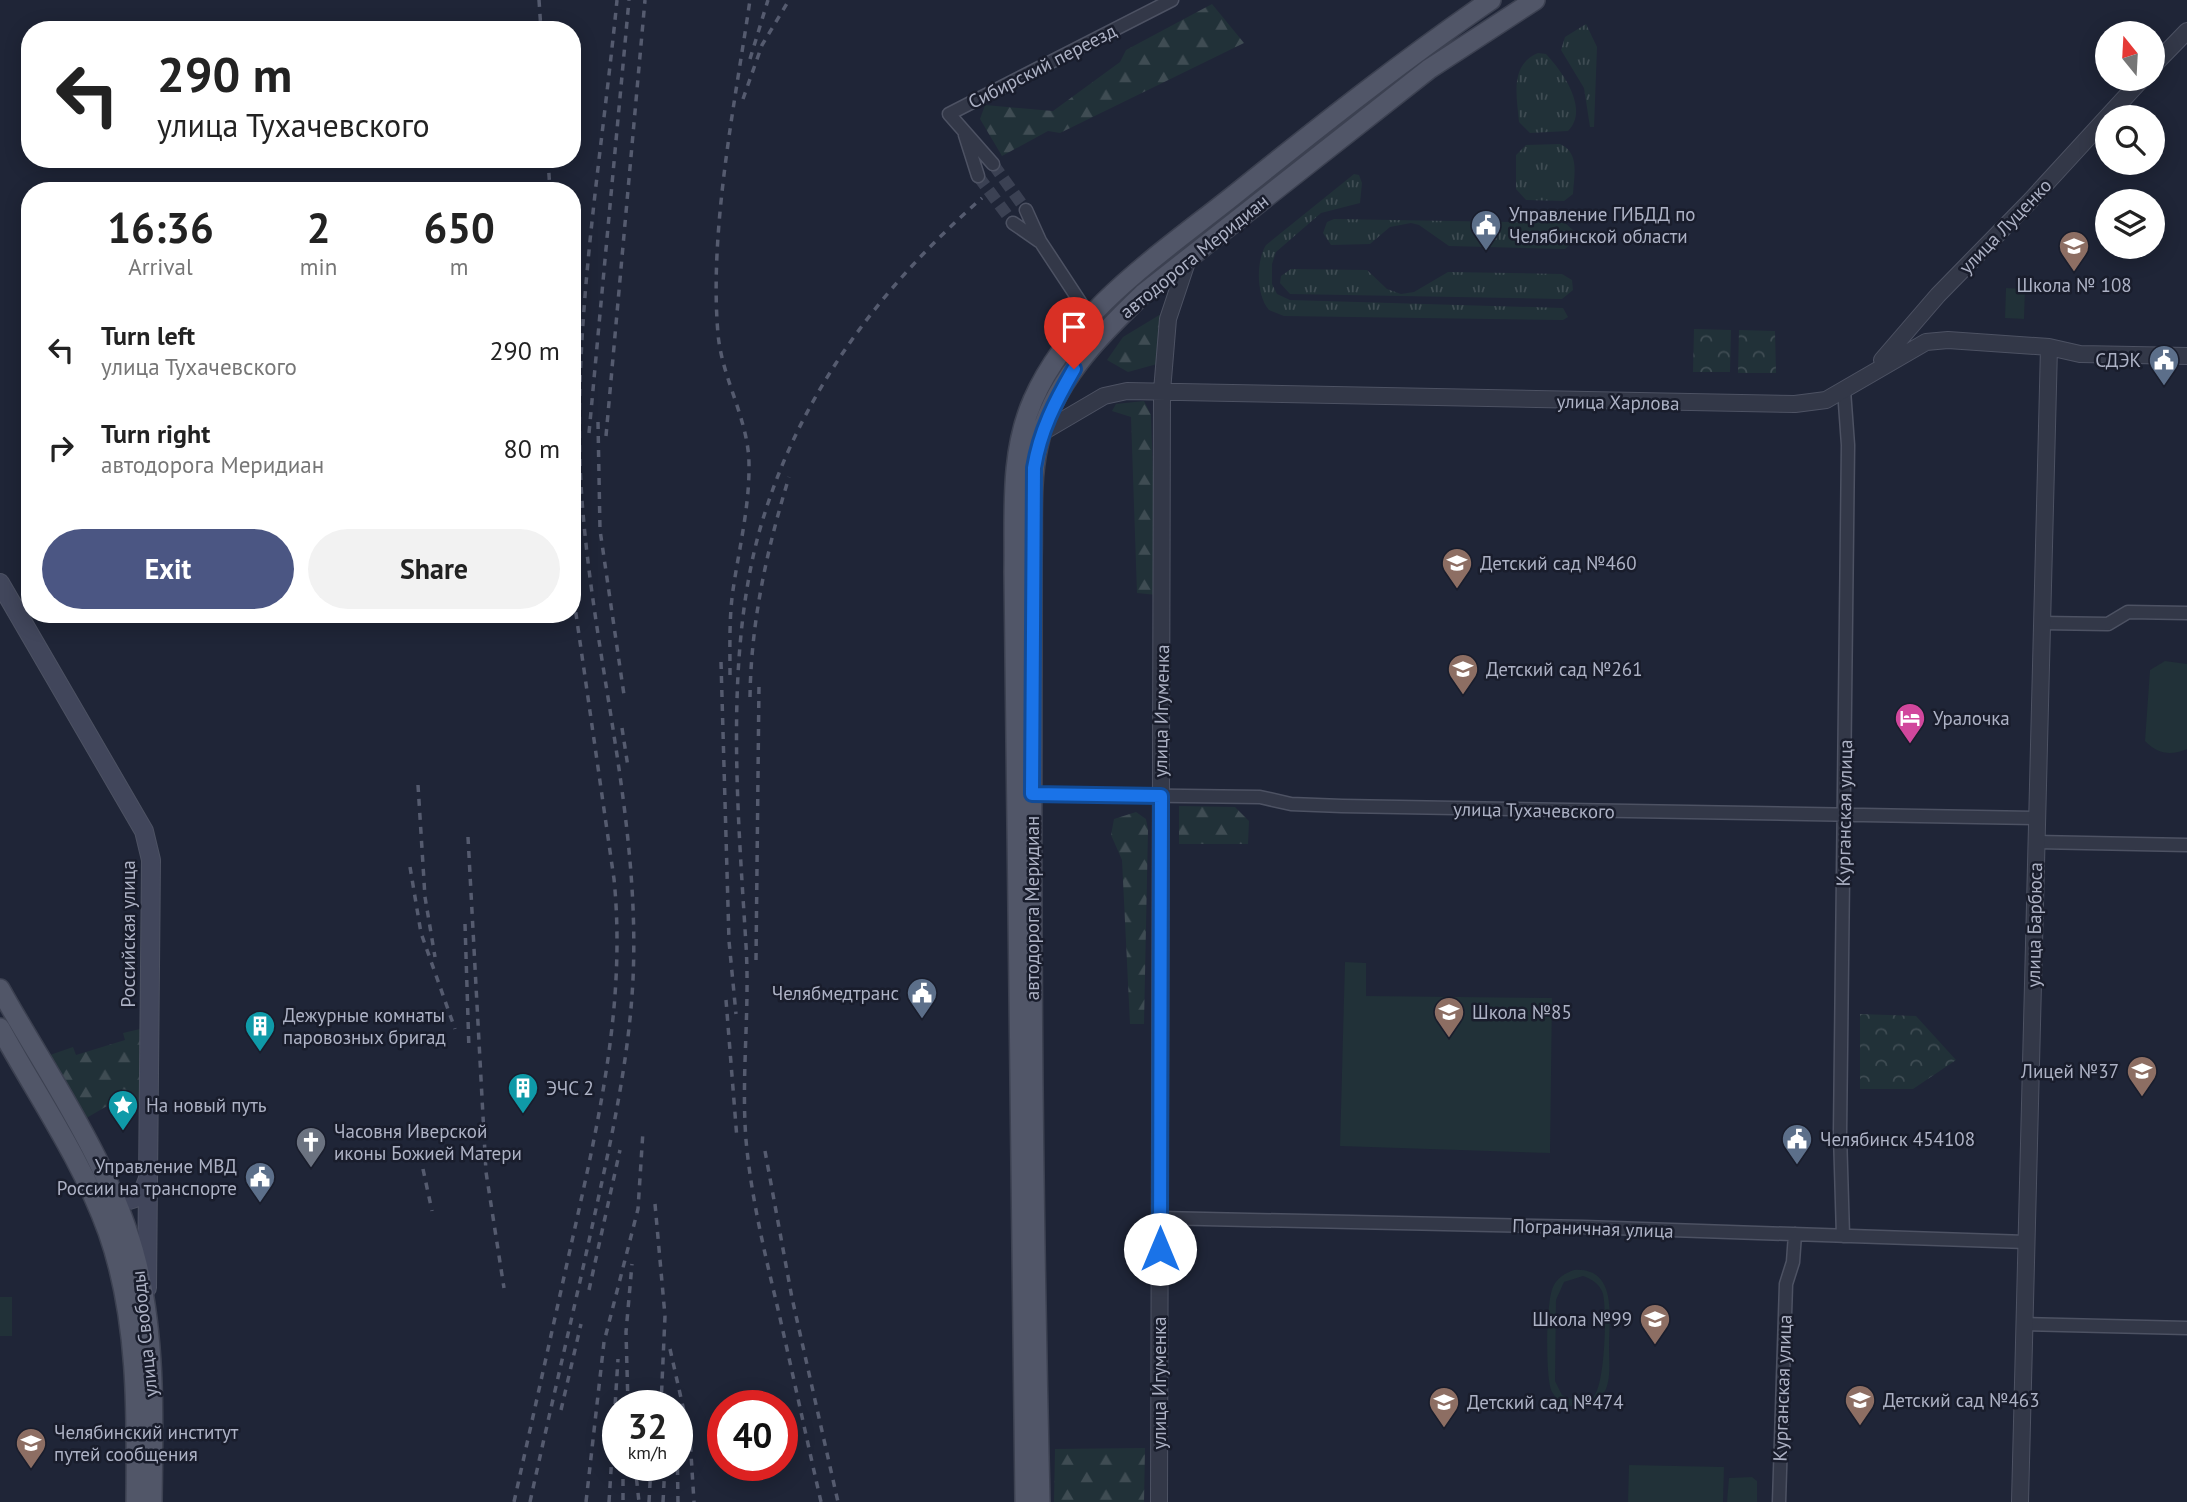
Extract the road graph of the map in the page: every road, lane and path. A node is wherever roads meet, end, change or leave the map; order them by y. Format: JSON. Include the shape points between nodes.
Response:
{"nodes":[{"id":1,"x":1172,"y":0,"type":"edge"},
{"id":2,"x":1492,"y":0,"type":"edge"},
{"id":3,"x":1535,"y":0,"type":"edge"},
{"id":4,"x":2187,"y":31,"type":"edge"},
{"id":5,"x":2165,"y":54,"type":"edge"},
{"id":6,"x":2131,"y":91,"type":"edge"},
{"id":7,"x":963,"y":132,"type":"junction"},
{"id":8,"x":993,"y":164,"type":"tunnel mouth"},
{"id":9,"x":978,"y":176,"type":"tunnel mouth"},
{"id":10,"x":1027,"y":210,"type":"tunnel mouth"},
{"id":11,"x":1013,"y":223,"type":"tunnel mouth"},
{"id":12,"x":1040,"y":241,"type":"junction"},
{"id":13,"x":1188,"y":259,"type":"junction"},
{"id":14,"x":1090,"y":317,"type":"junction"},
{"id":15,"x":1919,"y":317,"type":"junction"},
{"id":16,"x":1926,"y":342,"type":"junction"},
{"id":17,"x":2049,"y":347,"type":"junction"},
{"id":18,"x":2187,"y":356,"type":"edge"},
{"id":19,"x":1869,"y":375,"type":"junction"},
{"id":20,"x":1844,"y":390,"type":"junction"},
{"id":21,"x":1162,"y":391,"type":"junction"},
{"id":22,"x":1041,"y":433,"type":"junction"},
{"id":23,"x":0,"y":583,"type":"edge"},
{"id":24,"x":2187,"y":613,"type":"edge"},
{"id":25,"x":21,"y":619,"type":"edge"},
{"id":26,"x":23,"y":623,"type":"edge"},
{"id":27,"x":2042,"y":624,"type":"junction"},
{"id":28,"x":1032,"y":794,"type":"junction"},
{"id":29,"x":1161,"y":796,"type":"junction"},
{"id":30,"x":1844,"y":817,"type":"junction"},
{"id":31,"x":2037,"y":818,"type":"junction"},
{"id":32,"x":2036,"y":842,"type":"junction"},
{"id":33,"x":2187,"y":845,"type":"edge"},
{"id":34,"x":0,"y":989,"type":"edge"},
{"id":35,"x":0,"y":1028,"type":"edge"},
{"id":36,"x":147,"y":1181,"type":"junction"},
{"id":37,"x":116,"y":1202,"type":"junction"},
{"id":38,"x":1160,"y":1218,"type":"junction"},
{"id":39,"x":1795,"y":1234,"type":"junction"},
{"id":40,"x":1843,"y":1236,"type":"junction"},
{"id":41,"x":2026,"y":1242,"type":"junction"},
{"id":42,"x":2024,"y":1324,"type":"junction"},
{"id":43,"x":147,"y":1325,"type":"junction"},
{"id":44,"x":2187,"y":1328,"type":"edge"},
{"id":45,"x":136,"y":1502,"type":"edge"},
{"id":46,"x":152,"y":1502,"type":"edge"},
{"id":47,"x":1025,"y":1502,"type":"edge"},
{"id":48,"x":1040,"y":1502,"type":"edge"},
{"id":49,"x":1159,"y":1502,"type":"edge"},
{"id":50,"x":1779,"y":1502,"type":"edge"},
{"id":51,"x":2020,"y":1502,"type":"edge"}],
"edges":[{"from":1,"to":7,"type":"street","name":"Сибирский переезд","via":[[949,114]]},
{"from":2,"to":14,"type":"main road","name":"автодорога Меридиан","via":[[1363,92],[1163,251]]},
{"from":3,"to":13,"type":"main road","name":"автодорога Меридиан","via":[[1429,69]]},
{"from":4,"to":5,"type":"street"},
{"from":6,"to":15,"type":"street","name":"улица Луценко"},
{"from":7,"to":8,"type":"street"},
{"from":7,"to":9,"type":"street"},
{"from":10,"to":12,"type":"street"},
{"from":11,"to":12,"type":"street"},
{"from":12,"to":14,"type":"street"},
{"from":13,"to":21,"type":"street","name":"улица Игуменка","via":[[1168,319]]},
{"from":13,"to":22,"type":"main road","name":"автодорога Меридиан","via":[[1104,331],[1074,369]]},
{"from":14,"to":47,"type":"main road","name":"автодорога Меридиан","via":[[1047,372],[1032,401],[1015,477]]},
{"from":15,"to":16,"type":"street"},
{"from":15,"to":19,"type":"street","name":"улица Луценко"},
{"from":16,"to":17,"type":"street","name":"улица Харлова"},
{"from":16,"to":19,"type":"street","name":"улица Харлова"},
{"from":17,"to":18,"type":"street","name":"улица Харлова","via":[[2080,354]]},
{"from":17,"to":27,"type":"street","name":"улица Барбюса"},
{"from":19,"to":20,"type":"street","name":"улица Харлова"},
{"from":20,"to":21,"type":"street","name":"улица Харлова","via":[[1826,400],[1795,404]]},
{"from":20,"to":30,"type":"street","name":"Курганская улица","via":[[1849,445]]},
{"from":21,"to":22,"type":"street","name":"улица Харлова","via":[[1104,396]]},
{"from":21,"to":29,"type":"street","name":"улица Игуменка"},
{"from":22,"to":28,"type":"main road","name":"автодорога Меридиан","via":[[1033,499]]},
{"from":23,"to":25,"type":"main road","name":"Российская улица"},
{"from":24,"to":27,"type":"street","via":[[2131,612],[2108,624]]},
{"from":26,"to":36,"type":"main road","name":"Российская улица","via":[[139,822],[151,860]]},
{"from":27,"to":31,"type":"street","name":"улица Барбюса"},
{"from":28,"to":29,"type":"street","name":"улица Тухачевского"},
{"from":28,"to":48,"type":"main road","name":"автодорога Меридиан"},
{"from":29,"to":30,"type":"street","name":"улица Тухачевского","via":[[1260,797],[1292,804]]},
{"from":29,"to":38,"type":"street","name":"улица Игуменка"},
{"from":30,"to":31,"type":"street","name":"улица Тухачевского"},
{"from":30,"to":40,"type":"street","name":"Курганская улица"},
{"from":31,"to":32,"type":"street","name":"улица Барбюса"},
{"from":32,"to":33,"type":"street"},
{"from":32,"to":41,"type":"street","name":"улица Барбюса"},
{"from":34,"to":37,"type":"main road","name":"улица Свободы"},
{"from":35,"to":45,"type":"main road","name":"улица Свободы","via":[[88,1186],[118,1266],[129,1316]]},
{"from":36,"to":37,"type":"main road","via":[[135,1199]]},
{"from":36,"to":43,"type":"main road","name":"Российская улица"},
{"from":37,"to":43,"type":"main road","name":"улица Свободы","via":[[137,1265]]},
{"from":38,"to":39,"type":"street","name":"Пограничная улица"},
{"from":38,"to":49,"type":"street","name":"улица Игуменка"},
{"from":39,"to":40,"type":"street","name":"Пограничная улица"},
{"from":39,"to":50,"type":"street","name":"Курганская улица","via":[[1786,1284]]},
{"from":40,"to":41,"type":"street","name":"Пограничная улица"},
{"from":41,"to":42,"type":"street","name":"улица Барбюса"},
{"from":42,"to":44,"type":"street"},
{"from":42,"to":51,"type":"street","name":"улица Барбюса"},
{"from":43,"to":46,"type":"main road","name":"улица Свободы"}]}
